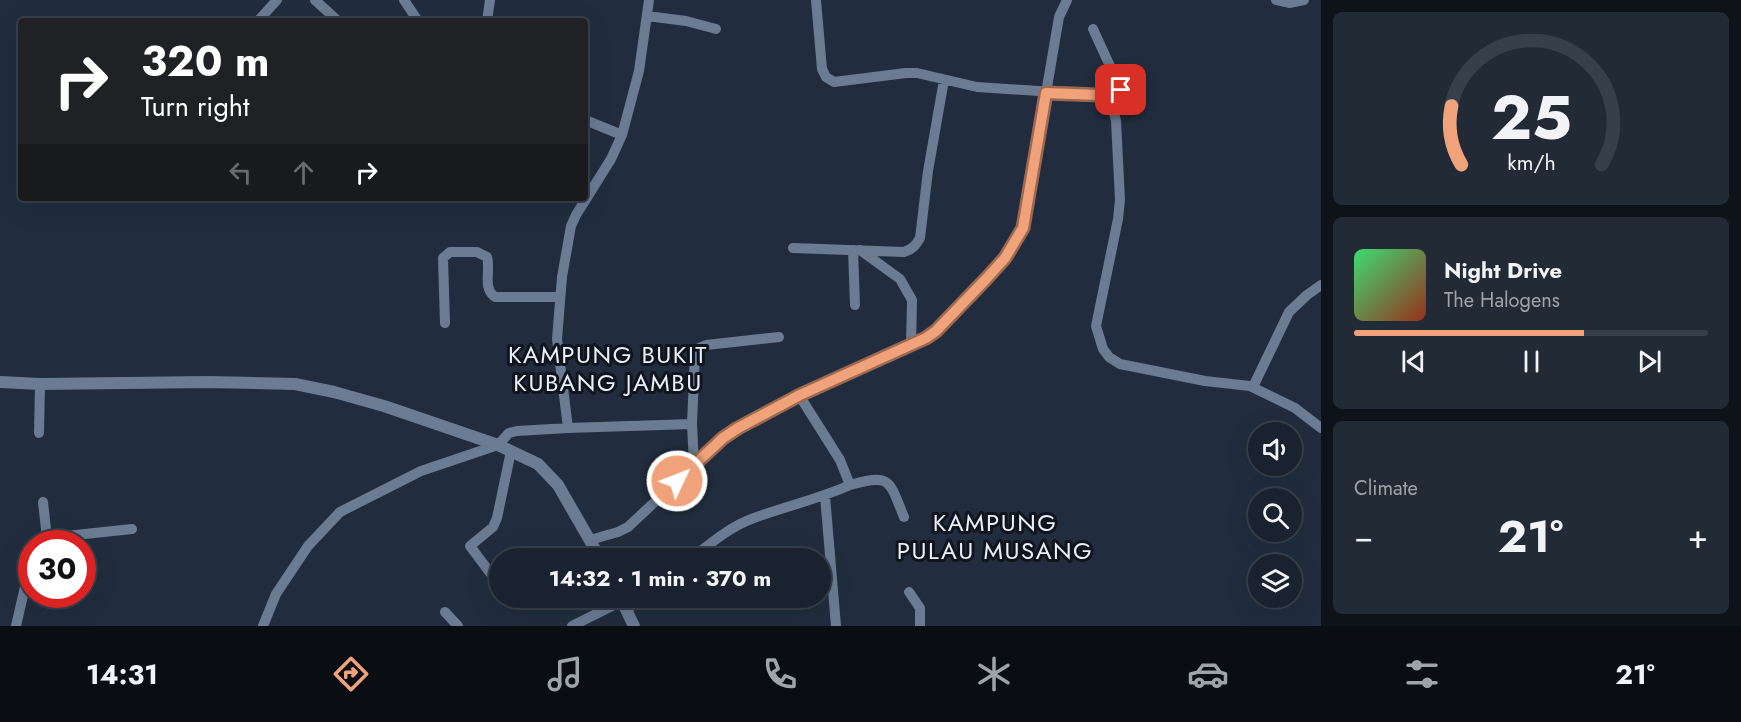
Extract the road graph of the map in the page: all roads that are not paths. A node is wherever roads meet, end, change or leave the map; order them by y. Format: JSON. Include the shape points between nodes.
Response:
{"nodes":[{"id":1,"x":277,"y":0,"type":"edge"},
{"id":2,"x":315,"y":0,"type":"edge"},
{"id":3,"x":404,"y":0,"type":"edge"},
{"id":4,"x":490,"y":0,"type":"edge"},
{"id":5,"x":649,"y":0,"type":"edge"},
{"id":6,"x":816,"y":0,"type":"edge"},
{"id":7,"x":1067,"y":0,"type":"edge"},
{"id":8,"x":1276,"y":0,"type":"edge"},
{"id":9,"x":1304,"y":0,"type":"edge"},
{"id":10,"x":647,"y":16,"type":"junction"},
{"id":11,"x":261,"y":18,"type":"edge"},
{"id":12,"x":336,"y":18,"type":"edge"},
{"id":13,"x":416,"y":18,"type":"edge"},
{"id":14,"x":487,"y":18,"type":"edge"},
{"id":15,"x":716,"y":29,"type":"dead end"},
{"id":16,"x":1093,"y":29,"type":"dead end"},
{"id":17,"x":944,"y":80,"type":"junction"},
{"id":18,"x":1052,"y":93,"type":"junction"},
{"id":19,"x":1111,"y":100,"type":"junction"},
{"id":20,"x":588,"y":121,"type":"edge"},
{"id":21,"x":622,"y":135,"type":"junction"},
{"id":22,"x":588,"y":196,"type":"edge"},
{"id":23,"x":585,"y":201,"type":"edge"},
{"id":24,"x":793,"y":248,"type":"dead end"},
{"id":25,"x":856,"y":250,"type":"junction"},
{"id":26,"x":1321,"y":285,"type":"edge"},
{"id":27,"x":560,"y":297,"type":"junction"},
{"id":28,"x":855,"y":305,"type":"dead end"},
{"id":29,"x":445,"y":323,"type":"dead end"},
{"id":30,"x":780,"y":337,"type":"dead end"},
{"id":31,"x":911,"y":346,"type":"junction"},
{"id":32,"x":0,"y":382,"type":"edge"},
{"id":33,"x":40,"y":384,"type":"junction"},
{"id":34,"x":1253,"y":387,"type":"junction"},
{"id":35,"x":800,"y":395,"type":"junction"},
{"id":36,"x":692,"y":424,"type":"junction"},
{"id":37,"x":568,"y":428,"type":"junction"},
{"id":38,"x":1321,"y":428,"type":"edge"},
{"id":39,"x":39,"y":433,"type":"dead end"},
{"id":40,"x":498,"y":445,"type":"junction"},
{"id":41,"x":511,"y":451,"type":"junction"},
{"id":42,"x":694,"y":465,"type":"junction"},
{"id":43,"x":850,"y":485,"type":"junction"},
{"id":44,"x":825,"y":496,"type":"junction"},
{"id":45,"x":42,"y":502,"type":"dead end"},
{"id":46,"x":904,"y":517,"type":"dead end"},
{"id":47,"x":132,"y":529,"type":"dead end"},
{"id":48,"x":42,"y":530,"type":"edge"},
{"id":49,"x":96,"y":533,"type":"edge"},
{"id":50,"x":590,"y":540,"type":"junction"},
{"id":51,"x":594,"y":548,"type":"edge"},
{"id":52,"x":706,"y":548,"type":"edge"},
{"id":53,"x":489,"y":571,"type":"edge"},
{"id":54,"x":909,"y":592,"type":"dead end"},
{"id":55,"x":20,"y":608,"type":"edge"},
{"id":56,"x":612,"y":608,"type":"edge"},
{"id":57,"x":625,"y":608,"type":"edge"},
{"id":58,"x":445,"y":612,"type":"dead end"},
{"id":59,"x":16,"y":626,"type":"edge"},
{"id":60,"x":263,"y":626,"type":"edge"},
{"id":61,"x":458,"y":626,"type":"edge"},
{"id":62,"x":572,"y":626,"type":"edge"},
{"id":63,"x":634,"y":626,"type":"edge"},
{"id":64,"x":836,"y":626,"type":"edge"},
{"id":65,"x":920,"y":626,"type":"edge"}],
"edges":[{"from":1,"to":11,"type":"street"},
{"from":2,"to":12,"type":"street"},
{"from":3,"to":13,"type":"street"},
{"from":4,"to":14,"type":"street"},
{"from":5,"to":10,"type":"street"},
{"from":6,"to":17,"type":"street","via":[[826,77],[841,81],[917,73]]},
{"from":7,"to":18,"type":"street","via":[[1059,17]]},
{"from":8,"to":9,"type":"street"},
{"from":10,"to":15,"type":"street"},
{"from":10,"to":21,"type":"street","via":[[639,71]]},
{"from":16,"to":19,"type":"street","via":[[1121,90]]},
{"from":17,"to":18,"type":"street","via":[[977,87]]},
{"from":17,"to":25,"type":"street","via":[[917,244],[904,252]]},
{"from":18,"to":19,"type":"street","via":[[1099,95]]},
{"from":18,"to":31,"type":"street","via":[[1023,228],[1015,243],[936,331]]},
{"from":19,"to":34,"type":"street","via":[[1116,121],[1120,200],[1096,326],[1103,349],[1120,364]]},
{"from":20,"to":21,"type":"street"},
{"from":21,"to":22,"type":"street"},
{"from":23,"to":27,"type":"street","via":[[571,226]]},
{"from":24,"to":25,"type":"street"},
{"from":25,"to":28,"type":"street"},
{"from":25,"to":31,"type":"street","via":[[900,279],[912,300]]},
{"from":26,"to":34,"type":"street","via":[[1289,312]]},
{"from":27,"to":29,"type":"street","via":[[495,297],[488,289],[487,257],[477,252],[450,252],[443,258]]},
{"from":27,"to":37,"type":"street","via":[[557,348]]},
{"from":30,"to":36,"type":"street","via":[[699,348],[695,354]]},
{"from":31,"to":35,"type":"street"},
{"from":32,"to":33,"type":"street"},
{"from":33,"to":39,"type":"street"},
{"from":33,"to":40,"type":"street","via":[[295,384],[384,406]]},
{"from":34,"to":38,"type":"street","via":[[1295,408]]},
{"from":35,"to":42,"type":"street","via":[[738,428]]},
{"from":35,"to":43,"type":"street","via":[[840,460]]},
{"from":36,"to":37,"type":"street"},
{"from":36,"to":42,"type":"street"},
{"from":37,"to":40,"type":"street","via":[[509,433]]},
{"from":40,"to":41,"type":"street"},
{"from":40,"to":60,"type":"street","via":[[421,471],[340,512],[308,546],[276,594]]},
{"from":41,"to":50,"type":"street","via":[[538,464],[558,485]]},
{"from":41,"to":53,"type":"street","via":[[497,518],[493,527],[470,546]]},
{"from":42,"to":50,"type":"street","via":[[628,527]]},
{"from":43,"to":44,"type":"street"},
{"from":43,"to":46,"type":"street","via":[[877,478],[885,482]]},
{"from":44,"to":52,"type":"street","via":[[752,518]]},
{"from":44,"to":64,"type":"street"},
{"from":45,"to":48,"type":"street"},
{"from":47,"to":49,"type":"street"},
{"from":50,"to":51,"type":"street"},
{"from":54,"to":65,"type":"street","via":[[920,608]]},
{"from":55,"to":59,"type":"street"},
{"from":56,"to":62,"type":"street"},
{"from":57,"to":63,"type":"street"},
{"from":58,"to":61,"type":"street"}]}
